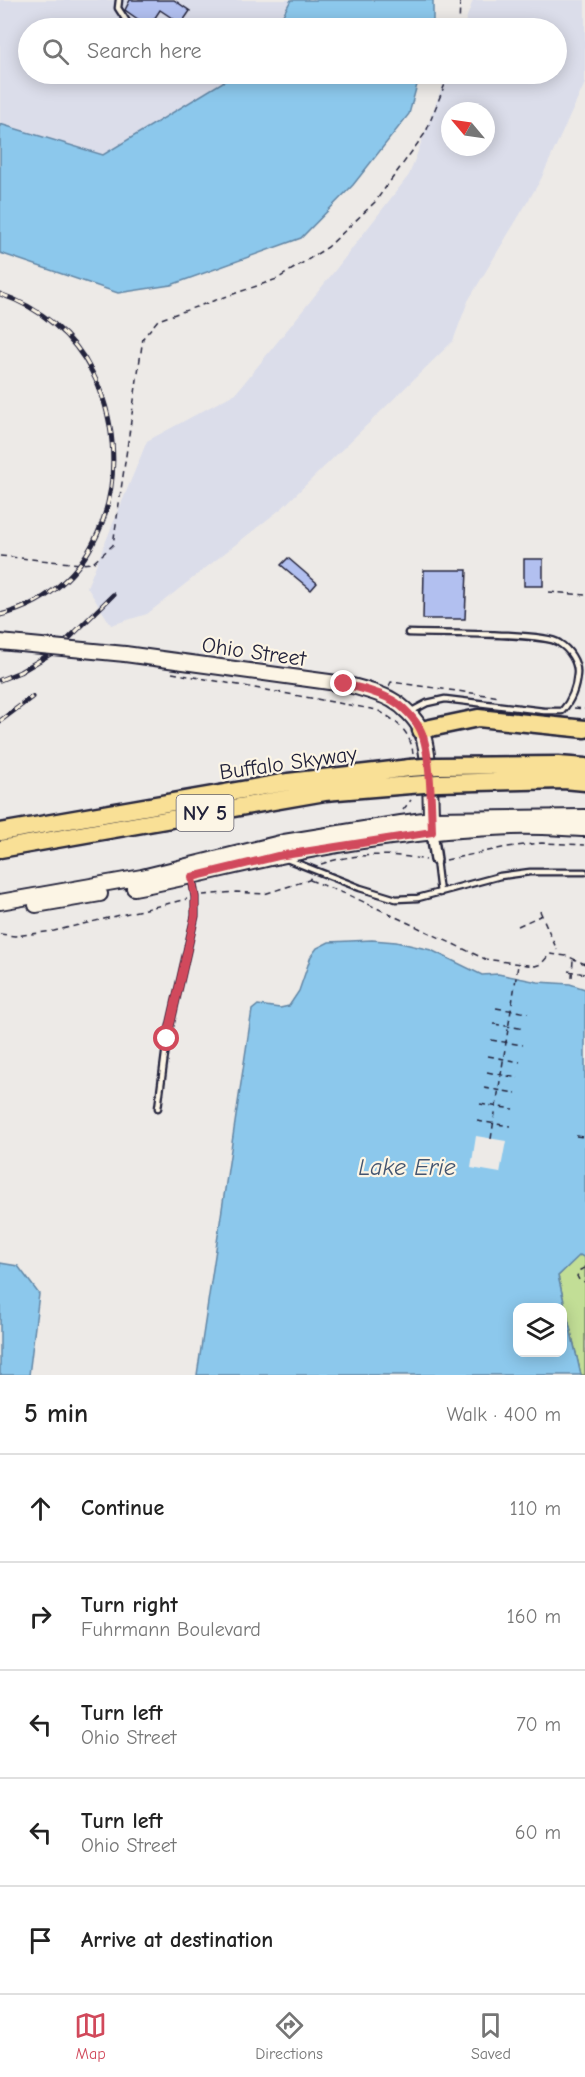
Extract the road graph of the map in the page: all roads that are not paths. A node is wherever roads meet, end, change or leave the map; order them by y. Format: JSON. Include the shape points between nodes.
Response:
{"nodes":[{"id":1,"x":119,"y":0,"type":"edge"},
{"id":2,"x":124,"y":18,"type":"edge"},
{"id":3,"x":408,"y":633,"type":"dead end"},
{"id":4,"x":0,"y":642,"type":"edge"},
{"id":5,"x":408,"y":714,"type":"junction"},
{"id":6,"x":585,"y":729,"type":"edge"},
{"id":7,"x":421,"y":730,"type":"junction"},
{"id":8,"x":585,"y":767,"type":"edge"},
{"id":9,"x":585,"y":782,"type":"edge"},
{"id":10,"x":585,"y":817,"type":"edge"},
{"id":11,"x":431,"y":826,"type":"junction"},
{"id":12,"x":585,"y":829,"type":"edge"},
{"id":13,"x":4,"y":832,"type":"edge"},
{"id":14,"x":0,"y":849,"type":"edge"},
{"id":15,"x":273,"y":857,"type":"junction"},
{"id":16,"x":431,"y":860,"type":"joint"},
{"id":17,"x":191,"y":871,"type":"junction"},
{"id":18,"x":585,"y":872,"type":"edge"},
{"id":19,"x":440,"y":892,"type":"junction"},
{"id":20,"x":0,"y":902,"type":"edge"},
{"id":21,"x":0,"y":910,"type":"edge"},
{"id":22,"x":158,"y":1108,"type":"dead end"}],
"edges":[{"from":1,"to":2,"type":"lane","via":[[118,8]]},
{"from":3,"to":5,"type":"lane","via":[[528,635],[558,641],[572,656],[577,670],[575,690],[562,711],[445,699],[427,703]]},
{"from":4,"to":5,"type":"street","name":"Ohio Street","bridge":true,"via":[[125,654],[344,684],[393,700]]},
{"from":5,"to":7,"type":"street","name":"Ohio Street"},
{"from":6,"to":7,"type":"highway","via":[[478,718]]},
{"from":7,"to":11,"type":"street"},
{"from":8,"to":13,"type":"highway","name":"Buffalo Skyway","number":"NY 5","bridge":true,"via":[[411,764]]},
{"from":9,"to":14,"type":"highway","name":"Buffalo Skyway","number":"NY 5","bridge":true,"via":[[438,783],[412,790],[325,792]]},
{"from":10,"to":11,"type":"street"},
{"from":11,"to":12,"type":"street"},
{"from":11,"to":15,"type":"street"},
{"from":11,"to":16,"type":"street"},
{"from":11,"to":17,"type":"street","via":[[284,843]]},
{"from":15,"to":17,"type":"street"},
{"from":15,"to":19,"type":"lane","via":[[301,863],[396,899]]},
{"from":16,"to":19,"type":"lane"},
{"from":17,"to":20,"type":"street"},
{"from":17,"to":21,"type":"street","via":[[58,902]]},
{"from":17,"to":22,"type":"lane","via":[[195,916],[167,1039]]},
{"from":18,"to":19,"type":"lane","via":[[500,876]]}]}
